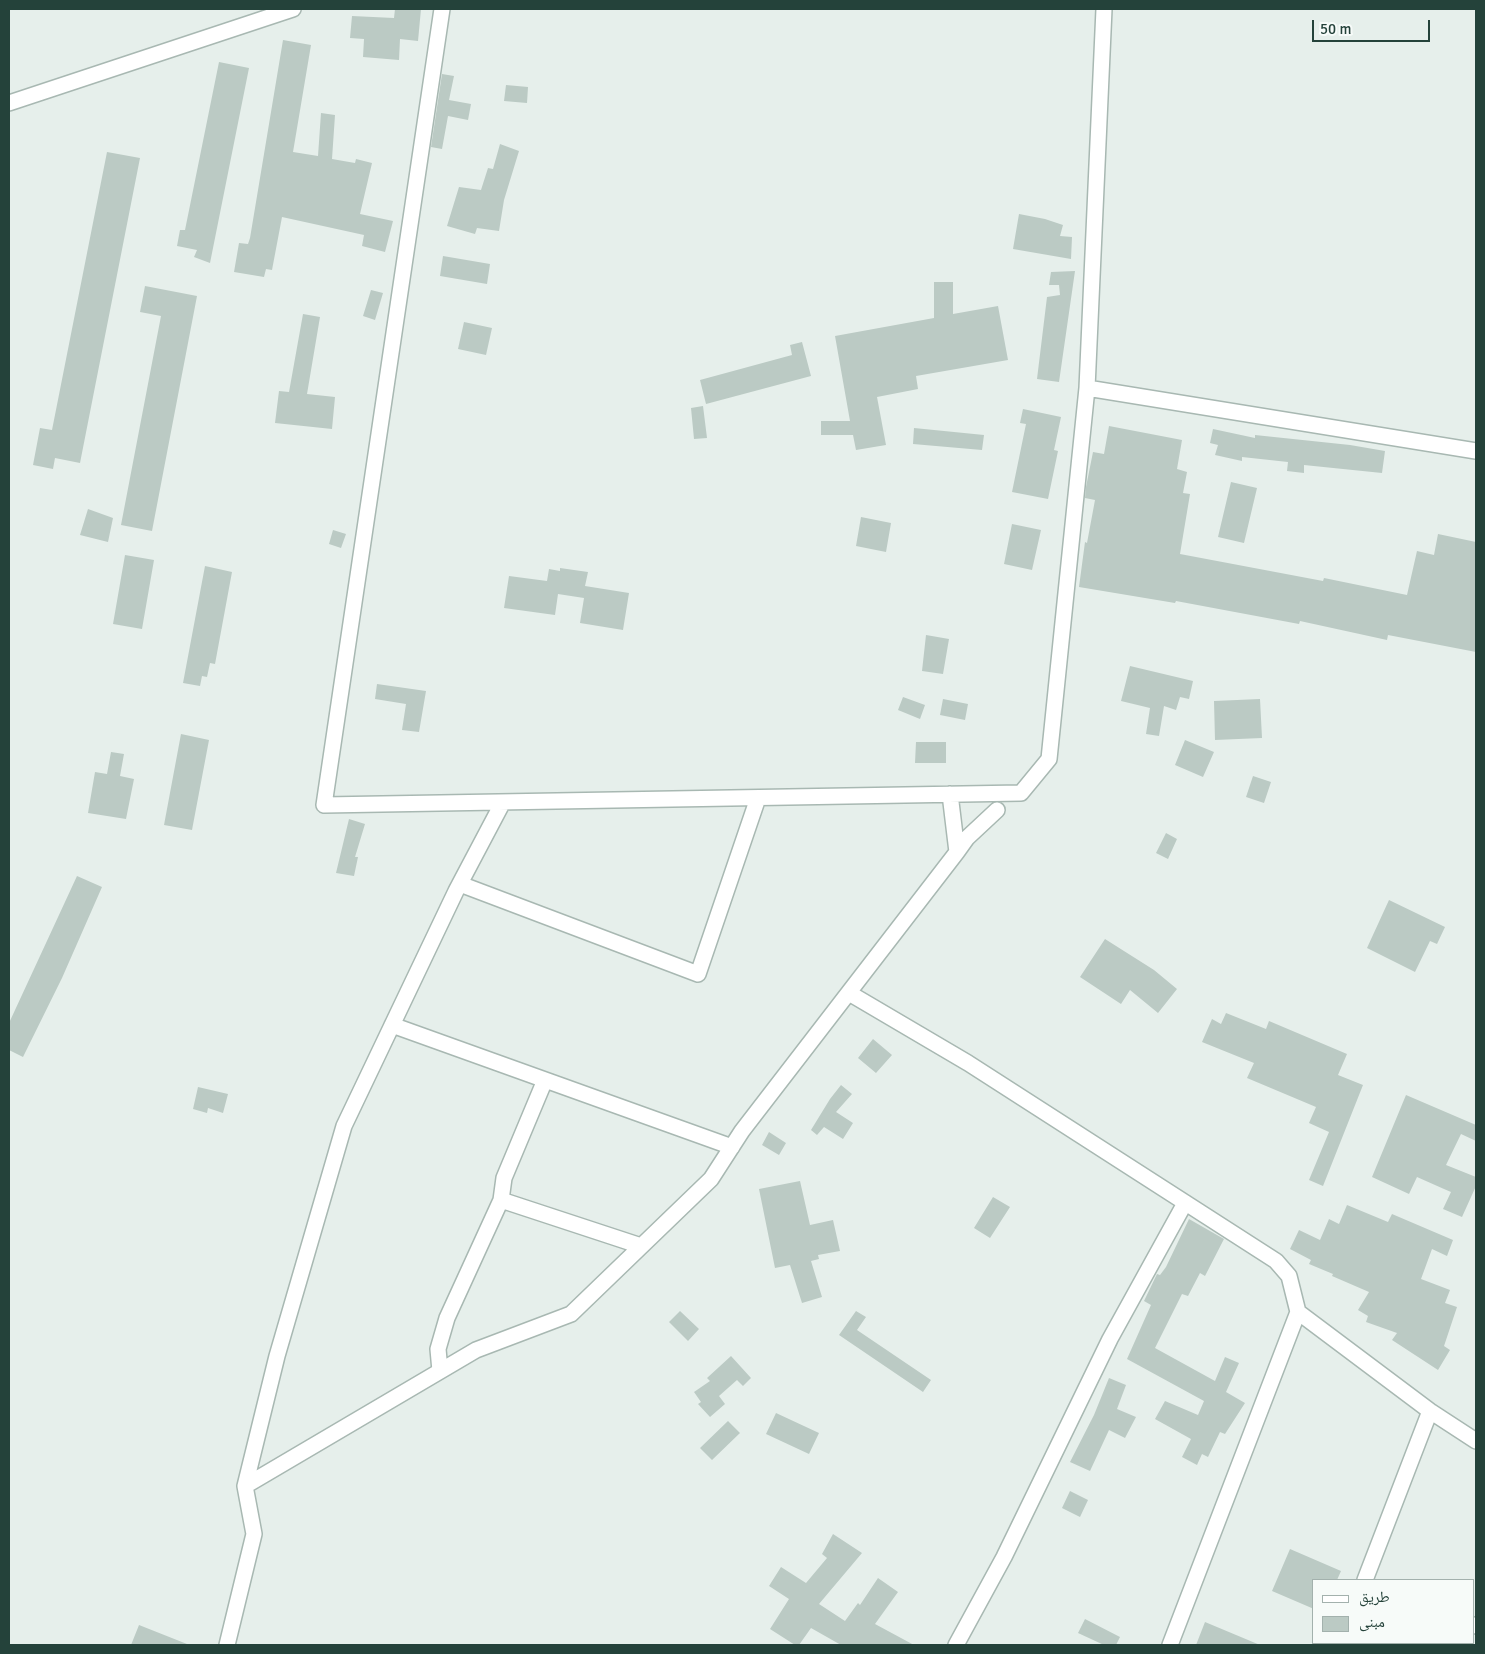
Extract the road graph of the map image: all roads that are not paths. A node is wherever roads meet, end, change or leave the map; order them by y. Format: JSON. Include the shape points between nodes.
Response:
{"nodes":[{"id":1,"x":294,"y":9,"type":"edge"},
{"id":2,"x":442,"y":9,"type":"edge"},
{"id":3,"x":1104,"y":9,"type":"edge"},
{"id":4,"x":9,"y":103,"type":"edge"},
{"id":5,"x":1087,"y":388,"type":"junction"},
{"id":6,"x":1476,"y":451,"type":"edge"},
{"id":7,"x":950,"y":794,"type":"junction"},
{"id":8,"x":758,"y":798,"type":"junction"},
{"id":9,"x":503,"y":802,"type":"junction"},
{"id":10,"x":997,"y":810,"type":"dead end"},
{"id":11,"x":957,"y":852,"type":"junction"},
{"id":12,"x":460,"y":884,"type":"junction"},
{"id":13,"x":849,"y":992,"type":"junction"},
{"id":14,"x":392,"y":1025,"type":"junction"},
{"id":15,"x":545,"y":1080,"type":"junction"},
{"id":16,"x":732,"y":1147,"type":"junction"},
{"id":17,"x":501,"y":1200,"type":"junction"},
{"id":18,"x":1185,"y":1203,"type":"junction"},
{"id":19,"x":641,"y":1246,"type":"junction"},
{"id":20,"x":1298,"y":1312,"type":"junction"},
{"id":21,"x":440,"y":1371,"type":"junction"},
{"id":22,"x":1430,"y":1411,"type":"junction"},
{"id":23,"x":1476,"y":1441,"type":"edge"},
{"id":24,"x":245,"y":1486,"type":"junction"},
{"id":25,"x":1366,"y":1579,"type":"edge"},
{"id":26,"x":227,"y":1645,"type":"edge"},
{"id":27,"x":956,"y":1645,"type":"edge"},
{"id":28,"x":1170,"y":1645,"type":"edge"}],
"edges":[{"from":1,"to":4,"type":"street"},
{"from":2,"to":9,"type":"street","via":[[324,805]]},
{"from":3,"to":5,"type":"street"},
{"from":5,"to":6,"type":"street"},
{"from":5,"to":7,"type":"street","via":[[1049,759],[1021,793]]},
{"from":7,"to":8,"type":"street"},
{"from":7,"to":11,"type":"street"},
{"from":8,"to":9,"type":"street"},
{"from":8,"to":12,"type":"street","via":[[698,974]]},
{"from":9,"to":12,"type":"street"},
{"from":10,"to":11,"type":"street"},
{"from":11,"to":13,"type":"street"},
{"from":12,"to":14,"type":"street"},
{"from":13,"to":16,"type":"street"},
{"from":13,"to":18,"type":"street","via":[[968,1063]]},
{"from":14,"to":15,"type":"street"},
{"from":14,"to":24,"type":"street","via":[[344,1126],[277,1356]]},
{"from":15,"to":16,"type":"street"},
{"from":15,"to":17,"type":"street","via":[[504,1178]]},
{"from":16,"to":19,"type":"street","via":[[711,1179]]},
{"from":17,"to":19,"type":"street"},
{"from":17,"to":21,"type":"street","via":[[447,1318],[438,1349]]},
{"from":18,"to":20,"type":"street","via":[[1276,1261],[1289,1276]]},
{"from":18,"to":27,"type":"street","via":[[1110,1339],[1004,1557]]},
{"from":19,"to":21,"type":"street","via":[[571,1314],[476,1350]]},
{"from":20,"to":22,"type":"street"},
{"from":20,"to":28,"type":"street"},
{"from":21,"to":24,"type":"street"},
{"from":22,"to":23,"type":"street"},
{"from":22,"to":25,"type":"street"},
{"from":24,"to":26,"type":"street","via":[[254,1534]]}]}
